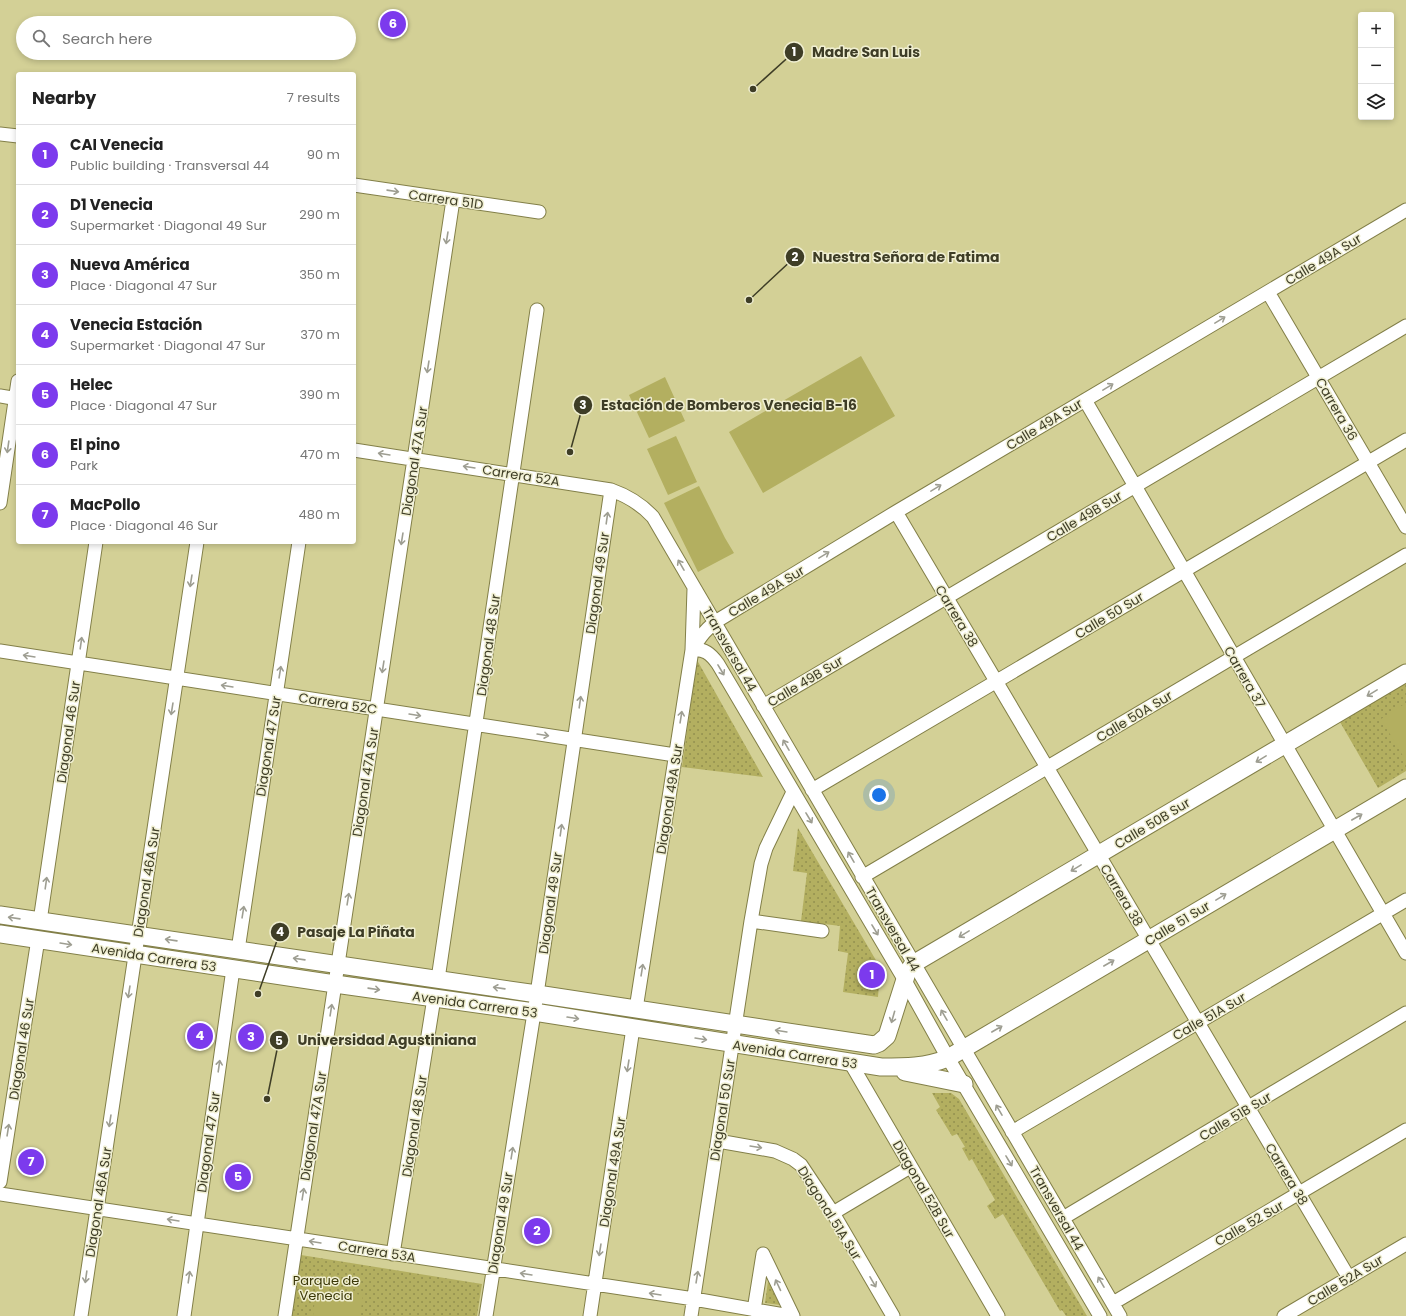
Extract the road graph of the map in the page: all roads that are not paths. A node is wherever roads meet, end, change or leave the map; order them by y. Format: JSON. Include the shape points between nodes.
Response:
{"nodes":[{"id":1,"x":0,"y":134,"type":"edge"},
{"id":2,"x":16,"y":136,"type":"edge"},
{"id":3,"x":356,"y":185,"type":"edge"},
{"id":4,"x":453,"y":200,"type":"junction"},
{"id":5,"x":1406,"y":210,"type":"edge"},
{"id":6,"x":539,"y":212,"type":"dead end"},
{"id":7,"x":1268,"y":292,"type":"junction"},
{"id":8,"x":537,"y":310,"type":"dead end"},
{"id":9,"x":1406,"y":326,"type":"edge"},
{"id":10,"x":1318,"y":378,"type":"junction"},
{"id":11,"x":0,"y":396,"type":"edge"},
{"id":12,"x":16,"y":399,"type":"edge"},
{"id":13,"x":1085,"y":400,"type":"junction"},
{"id":14,"x":16,"y":405,"type":"edge"},
{"id":15,"x":1406,"y":440,"type":"edge"},
{"id":16,"x":356,"y":450,"type":"edge"},
{"id":17,"x":414,"y":459,"type":"junction"},
{"id":18,"x":1368,"y":462,"type":"junction"},
{"id":19,"x":513,"y":474,"type":"junction"},
{"id":20,"x":1135,"y":486,"type":"junction"},
{"id":21,"x":611,"y":490,"type":"junction"},
{"id":22,"x":0,"y":504,"type":"edge"},
{"id":23,"x":896,"y":512,"type":"junction"},
{"id":24,"x":1406,"y":527,"type":"edge"},
{"id":25,"x":667,"y":541,"type":"joint"},
{"id":26,"x":96,"y":544,"type":"edge"},
{"id":27,"x":197,"y":544,"type":"edge"},
{"id":28,"x":299,"y":544,"type":"edge"},
{"id":29,"x":1406,"y":555,"type":"edge"},
{"id":30,"x":1184,"y":571,"type":"junction"},
{"id":31,"x":694,"y":588,"type":"junction"},
{"id":32,"x":947,"y":598,"type":"junction"},
{"id":33,"x":714,"y":623,"type":"junction"},
{"id":34,"x":692,"y":650,"type":"junction"},
{"id":35,"x":0,"y":652,"type":"edge"},
{"id":36,"x":1234,"y":657,"type":"junction"},
{"id":37,"x":78,"y":663,"type":"junction"},
{"id":38,"x":1406,"y":673,"type":"edge"},
{"id":39,"x":176,"y":678,"type":"junction"},
{"id":40,"x":996,"y":682,"type":"junction"},
{"id":41,"x":276,"y":694,"type":"junction"},
{"id":42,"x":763,"y":706,"type":"junction"},
{"id":43,"x":376,"y":709,"type":"junction"},
{"id":44,"x":476,"y":724,"type":"junction"},
{"id":45,"x":574,"y":739,"type":"junction"},
{"id":46,"x":1285,"y":745,"type":"junction"},
{"id":47,"x":675,"y":755,"type":"junction"},
{"id":48,"x":1047,"y":768,"type":"junction"},
{"id":49,"x":1406,"y":788,"type":"edge"},
{"id":50,"x":812,"y":790,"type":"junction"},
{"id":51,"x":794,"y":792,"type":"junction"},
{"id":52,"x":1334,"y":830,"type":"junction"},
{"id":53,"x":1098,"y":854,"type":"junction"},
{"id":54,"x":862,"y":877,"type":"junction"},
{"id":55,"x":1406,"y":900,"type":"edge"},
{"id":56,"x":1383,"y":914,"type":"junction"},
{"id":57,"x":0,"y":916,"type":"edge"},
{"id":58,"x":40,"y":921,"type":"junction"},
{"id":59,"x":751,"y":921,"type":"junction"},
{"id":60,"x":822,"y":931,"type":"dead end"},
{"id":61,"x":0,"y":934,"type":"edge"},
{"id":62,"x":138,"y":936,"type":"junction"},
{"id":63,"x":38,"y":939,"type":"junction"},
{"id":64,"x":1149,"y":939,"type":"junction"},
{"id":65,"x":238,"y":950,"type":"junction"},
{"id":66,"x":1406,"y":953,"type":"edge"},
{"id":67,"x":135,"y":954,"type":"junction"},
{"id":68,"x":913,"y":964,"type":"junction"},
{"id":69,"x":338,"y":965,"type":"junction"},
{"id":70,"x":233,"y":969,"type":"junction"},
{"id":71,"x":438,"y":979,"type":"junction"},
{"id":72,"x":904,"y":979,"type":"junction"},
{"id":73,"x":335,"y":984,"type":"junction"},
{"id":74,"x":537,"y":994,"type":"junction"},
{"id":75,"x":434,"y":998,"type":"junction"},
{"id":76,"x":636,"y":1009,"type":"junction"},
{"id":77,"x":534,"y":1012,"type":"junction"},
{"id":78,"x":1406,"y":1013,"type":"edge"},
{"id":79,"x":1198,"y":1023,"type":"junction"},
{"id":80,"x":735,"y":1024,"type":"junction"},
{"id":81,"x":633,"y":1028,"type":"junction"},
{"id":82,"x":732,"y":1044,"type":"junction"},
{"id":83,"x":964,"y":1049,"type":"junction"},
{"id":84,"x":948,"y":1058,"type":"junction"},
{"id":85,"x":850,"y":1062,"type":"junction"},
{"id":86,"x":881,"y":1067,"type":"junction"},
{"id":87,"x":964,"y":1084,"type":"junction"},
{"id":88,"x":1248,"y":1108,"type":"junction"},
{"id":89,"x":1406,"y":1130,"type":"edge"},
{"id":90,"x":1012,"y":1132,"type":"junction"},
{"id":91,"x":718,"y":1141,"type":"junction"},
{"id":92,"x":910,"y":1167,"type":"junction"},
{"id":93,"x":0,"y":1182,"type":"edge"},
{"id":94,"x":1299,"y":1193,"type":"junction"},
{"id":95,"x":0,"y":1194,"type":"edge"},
{"id":96,"x":96,"y":1209,"type":"junction"},
{"id":97,"x":833,"y":1213,"type":"junction"},
{"id":98,"x":1063,"y":1218,"type":"junction"},
{"id":99,"x":196,"y":1224,"type":"junction"},
{"id":100,"x":296,"y":1239,"type":"junction"},
{"id":101,"x":1406,"y":1244,"type":"edge"},
{"id":102,"x":393,"y":1254,"type":"junction"},
{"id":103,"x":493,"y":1269,"type":"junction"},
{"id":104,"x":1349,"y":1278,"type":"junction"},
{"id":105,"x":595,"y":1284,"type":"junction"},
{"id":106,"x":694,"y":1299,"type":"junction"},
{"id":107,"x":1113,"y":1303,"type":"junction"},
{"id":108,"x":754,"y":1310,"type":"junction"},
{"id":109,"x":80,"y":1316,"type":"edge"},
{"id":110,"x":184,"y":1316,"type":"edge"},
{"id":111,"x":285,"y":1316,"type":"edge"},
{"id":112,"x":486,"y":1316,"type":"edge"},
{"id":113,"x":590,"y":1316,"type":"edge"},
{"id":114,"x":691,"y":1316,"type":"edge"},
{"id":115,"x":790,"y":1316,"type":"edge"},
{"id":116,"x":793,"y":1316,"type":"edge"},
{"id":117,"x":893,"y":1316,"type":"edge"},
{"id":118,"x":998,"y":1316,"type":"edge"},
{"id":119,"x":1100,"y":1316,"type":"edge"},
{"id":120,"x":1120,"y":1316,"type":"edge"},
{"id":121,"x":1284,"y":1316,"type":"edge"}],
"edges":[{"from":1,"to":2,"type":"street"},
{"from":3,"to":4,"type":"street","name":"Carrera 51D","one_way":true},
{"from":4,"to":6,"type":"street","name":"Carrera 51D"},
{"from":4,"to":17,"type":"street","name":"Diagonal 47A Sur","one_way":true},
{"from":5,"to":7,"type":"street","name":"Calle 49A Sur"},
{"from":7,"to":10,"type":"street","name":"Carrera 36"},
{"from":13,"to":7,"type":"street","name":"Calle 49A Sur","one_way":true},
{"from":8,"to":19,"type":"street","name":"Diagonal 48 Sur"},
{"from":9,"to":10,"type":"street","name":"Calle 49B Sur"},
{"from":10,"to":18,"type":"street","name":"Carrera 36"},
{"from":10,"to":20,"type":"street","name":"Calle 49B Sur"},
{"from":11,"to":12,"type":"street"},
{"from":13,"to":20,"type":"street","name":"Carrera 37"},
{"from":23,"to":13,"type":"street","name":"Calle 49A Sur","one_way":true},
{"from":14,"to":22,"type":"street","one_way":true},
{"from":15,"to":18,"type":"street","name":"Calle 50 Sur"},
{"from":17,"to":16,"type":"street","name":"Carrera 52A","one_way":true},
{"from":19,"to":17,"type":"street","name":"Carrera 52A","one_way":true},
{"from":17,"to":43,"type":"street","name":"Diagonal 47A Sur","one_way":true},
{"from":18,"to":24,"type":"street","name":"Carrera 36"},
{"from":18,"to":30,"type":"street","name":"Calle 50 Sur"},
{"from":19,"to":21,"type":"street","name":"Carrera 52A"},
{"from":19,"to":44,"type":"street","name":"Diagonal 48 Sur"},
{"from":20,"to":30,"type":"street","name":"Carrera 37"},
{"from":20,"to":32,"type":"street","name":"Calle 49B Sur"},
{"from":21,"to":25,"type":"street","name":"Carrera 52A","via":[[625,495],[644,508],[653,517]]},
{"from":45,"to":21,"type":"street","name":"Diagonal 49 Sur","one_way":true},
{"from":23,"to":32,"type":"street","name":"Carrera 38"},
{"from":33,"to":23,"type":"street","name":"Calle 49A Sur","one_way":true},
{"from":31,"to":25,"type":"street","name":"Transversal 44","one_way":true},
{"from":37,"to":26,"type":"street","name":"Diagonal 46 Sur","one_way":true},
{"from":27,"to":39,"type":"street","name":"Diagonal 46A Sur","one_way":true},
{"from":41,"to":28,"type":"street","name":"Diagonal 47 Sur","one_way":true},
{"from":29,"to":36,"type":"street","name":"Calle 50A Sur"},
{"from":30,"to":36,"type":"street","name":"Carrera 37"},
{"from":30,"to":40,"type":"street","name":"Calle 50 Sur"},
{"from":31,"to":33,"type":"street","name":"Transversal 44"},
{"from":31,"to":34,"type":"street","name":"Diagonal 49A Sur"},
{"from":32,"to":40,"type":"street","name":"Carrera 38"},
{"from":32,"to":42,"type":"street","name":"Calle 49B Sur"},
{"from":33,"to":34,"type":"street","name":"Calle 49A Sur","via":[[703,633]]},
{"from":33,"to":42,"type":"street","name":"Transversal 44"},
{"from":47,"to":34,"type":"street","name":"Diagonal 49A Sur","one_way":true},
{"from":34,"to":51,"type":"street","name":"Transversal 44","one_way":true,"via":[[708,652],[718,664]]},
{"from":37,"to":35,"type":"street","name":"Carrera 52C","one_way":true},
{"from":36,"to":46,"type":"street","name":"Carrera 37"},
{"from":36,"to":48,"type":"street","name":"Calle 50A Sur"},
{"from":37,"to":39,"type":"street","name":"Carrera 52C"},
{"from":58,"to":37,"type":"street","name":"Diagonal 46 Sur","one_way":true},
{"from":38,"to":46,"type":"main road","name":"Calle 50B Sur","one_way":true},
{"from":41,"to":39,"type":"street","name":"Carrera 52C","one_way":true},
{"from":39,"to":62,"type":"street","name":"Diagonal 46A Sur","one_way":true},
{"from":40,"to":48,"type":"street","name":"Carrera 38"},
{"from":40,"to":50,"type":"street","name":"Calle 50 Sur"},
{"from":41,"to":43,"type":"street","name":"Carrera 52C"},
{"from":65,"to":41,"type":"street","name":"Diagonal 47 Sur","one_way":true},
{"from":50,"to":42,"type":"street","name":"Transversal 44","one_way":true},
{"from":43,"to":44,"type":"street","name":"Carrera 52C","one_way":true},
{"from":69,"to":43,"type":"street","name":"Diagonal 47A Sur","one_way":true},
{"from":44,"to":45,"type":"street","name":"Carrera 52C","one_way":true},
{"from":44,"to":71,"type":"street","name":"Diagonal 48 Sur"},
{"from":45,"to":47,"type":"street","name":"Carrera 52C"},
{"from":74,"to":45,"type":"street","name":"Diagonal 49 Sur","one_way":true},
{"from":46,"to":52,"type":"street","name":"Carrera 37"},
{"from":46,"to":53,"type":"main road","name":"Calle 50B Sur","one_way":true},
{"from":76,"to":47,"type":"street","name":"Diagonal 49A Sur","one_way":true},
{"from":48,"to":53,"type":"street","name":"Carrera 38"},
{"from":48,"to":54,"type":"street","name":"Calle 50A Sur"},
{"from":52,"to":49,"type":"main road","name":"Calle 51 Sur","one_way":true},
{"from":54,"to":50,"type":"street","name":"Transversal 44","one_way":true},
{"from":51,"to":59,"type":"street","name":"Diagonal 50 Sur","via":[[766,848]]},
{"from":51,"to":72,"type":"street","name":"Transversal 44","one_way":true},
{"from":52,"to":56,"type":"street","name":"Carrera 37"},
{"from":64,"to":52,"type":"main road","name":"Calle 51 Sur","one_way":true},
{"from":53,"to":64,"type":"street","name":"Carrera 38"},
{"from":53,"to":68,"type":"main road","name":"Calle 50B Sur","one_way":true},
{"from":54,"to":68,"type":"street","name":"Transversal 44"},
{"from":55,"to":56,"type":"street","name":"Calle 51A Sur"},
{"from":56,"to":66,"type":"street","name":"Carrera 37"},
{"from":56,"to":79,"type":"street","name":"Calle 51A Sur"},
{"from":58,"to":57,"type":"main road","name":"Avenida Carrera 53","one_way":true},
{"from":58,"to":62,"type":"main road","name":"Avenida Carrera 53"},
{"from":59,"to":60,"type":"street"},
{"from":59,"to":80,"type":"street","name":"Diagonal 50 Sur"},
{"from":61,"to":63,"type":"main road","name":"Avenida Carrera 53"},
{"from":65,"to":62,"type":"main road","name":"Avenida Carrera 53","one_way":true},
{"from":62,"to":67,"type":"street","name":"Diagonal 46A Sur"},
{"from":63,"to":67,"type":"main road","name":"Avenida Carrera 53","one_way":true},
{"from":93,"to":63,"type":"street","name":"Diagonal 46 Sur","one_way":true},
{"from":64,"to":79,"type":"street","name":"Carrera 38"},
{"from":83,"to":64,"type":"main road","name":"Calle 51 Sur","one_way":true},
{"from":69,"to":65,"type":"main road","name":"Avenida Carrera 53","one_way":true},
{"from":67,"to":70,"type":"main road","name":"Avenida Carrera 53"},
{"from":67,"to":96,"type":"street","name":"Diagonal 46A Sur","one_way":true},
{"from":68,"to":72,"type":"main road","name":"Calle 50B Sur"},
{"from":83,"to":68,"type":"street","name":"Transversal 44","one_way":true},
{"from":69,"to":71,"type":"main road","name":"Avenida Carrera 53"},
{"from":69,"to":73,"type":"street","name":"Diagonal 47A Sur"},
{"from":70,"to":73,"type":"main road","name":"Avenida Carrera 53"},
{"from":99,"to":70,"type":"street","name":"Diagonal 47 Sur","one_way":true},
{"from":74,"to":71,"type":"main road","name":"Avenida Carrera 53","one_way":true},
{"from":72,"to":80,"type":"main road","name":"Avenida Carrera 53","one_way":true,"via":[[887,1036],[874,1045]]},
{"from":72,"to":84,"type":"street","name":"Transversal 44"},
{"from":73,"to":75,"type":"main road","name":"Avenida Carrera 53","one_way":true},
{"from":100,"to":73,"type":"street","name":"Diagonal 47A Sur","one_way":true},
{"from":74,"to":76,"type":"main road","name":"Avenida Carrera 53"},
{"from":74,"to":77,"type":"street","name":"Diagonal 49 Sur"},
{"from":75,"to":77,"type":"main road","name":"Avenida Carrera 53"},
{"from":75,"to":102,"type":"street","name":"Diagonal 48 Sur"},
{"from":76,"to":80,"type":"main road","name":"Avenida Carrera 53"},
{"from":77,"to":81,"type":"main road","name":"Avenida Carrera 53","one_way":true},
{"from":103,"to":77,"type":"street","name":"Diagonal 49 Sur","one_way":true},
{"from":78,"to":88,"type":"street","name":"Calle 51B Sur"},
{"from":79,"to":88,"type":"street","name":"Carrera 38"},
{"from":79,"to":90,"type":"street","name":"Calle 51A Sur"},
{"from":80,"to":82,"type":"street","name":"Diagonal 50 Sur"},
{"from":81,"to":82,"type":"main road","name":"Avenida Carrera 53","one_way":true},
{"from":81,"to":105,"type":"street","name":"Diagonal 49A Sur","one_way":true},
{"from":82,"to":85,"type":"main road","name":"Avenida Carrera 53"},
{"from":82,"to":91,"type":"street","name":"Diagonal 50 Sur"},
{"from":83,"to":84,"type":"main road","name":"Calle 51 Sur"},
{"from":90,"to":83,"type":"street","name":"Transversal 44","one_way":true},
{"from":84,"to":86,"type":"main road","name":"Avenida Carrera 53","via":[[920,1066]]},
{"from":84,"to":87,"type":"street","name":"Transversal 44"},
{"from":85,"to":86,"type":"main road","name":"Avenida Carrera 53"},
{"from":85,"to":92,"type":"street","name":"Diagonal 52B Sur"},
{"from":86,"to":87,"type":"main road"},
{"from":87,"to":119,"type":"street","name":"Transversal 44","one_way":true},
{"from":88,"to":94,"type":"street","name":"Carrera 38"},
{"from":88,"to":98,"type":"street","name":"Calle 51B Sur"},
{"from":89,"to":94,"type":"street","name":"Calle 52 Sur"},
{"from":90,"to":98,"type":"street","name":"Transversal 44"},
{"from":91,"to":97,"type":"street","name":"Diagonal 51A Sur","one_way":true,"via":[[771,1150],[793,1159],[801,1165]]},
{"from":106,"to":91,"type":"street","name":"Diagonal 50 Sur","one_way":true},
{"from":92,"to":97,"type":"street"},
{"from":92,"to":118,"type":"street","name":"Diagonal 52B Sur"},
{"from":94,"to":104,"type":"street","name":"Carrera 38"},
{"from":94,"to":107,"type":"street","name":"Calle 52 Sur"},
{"from":95,"to":96,"type":"street","name":"Carrera 53A"},
{"from":99,"to":96,"type":"street","name":"Carrera 53A","one_way":true},
{"from":96,"to":109,"type":"street","name":"Diagonal 46A Sur","one_way":true},
{"from":97,"to":117,"type":"street","name":"Diagonal 51A Sur","one_way":true},
{"from":107,"to":98,"type":"street","name":"Transversal 44","one_way":true},
{"from":99,"to":100,"type":"street","name":"Carrera 53A"},
{"from":110,"to":99,"type":"street","name":"Diagonal 47 Sur","one_way":true},
{"from":102,"to":100,"type":"street","name":"Carrera 53A","one_way":true},
{"from":100,"to":111,"type":"street","name":"Diagonal 47A Sur"},
{"from":101,"to":104,"type":"street","name":"Calle 52A Sur"},
{"from":102,"to":103,"type":"street","name":"Carrera 53A"},
{"from":105,"to":103,"type":"street","name":"Carrera 53A","one_way":true},
{"from":103,"to":112,"type":"street","name":"Diagonal 49 Sur"},
{"from":104,"to":121,"type":"street","name":"Calle 52A Sur"},
{"from":106,"to":105,"type":"street","name":"Carrera 53A","one_way":true},
{"from":105,"to":113,"type":"street","name":"Diagonal 49A Sur"},
{"from":106,"to":108,"type":"street","name":"Carrera 53A"},
{"from":106,"to":114,"type":"street","name":"Diagonal 50 Sur"},
{"from":107,"to":120,"type":"street","name":"Transversal 44"},
{"from":108,"to":115,"type":"street","name":"Carrera 53A"},
{"from":116,"to":108,"type":"street","one_way":true,"via":[[763,1254]]}]}
